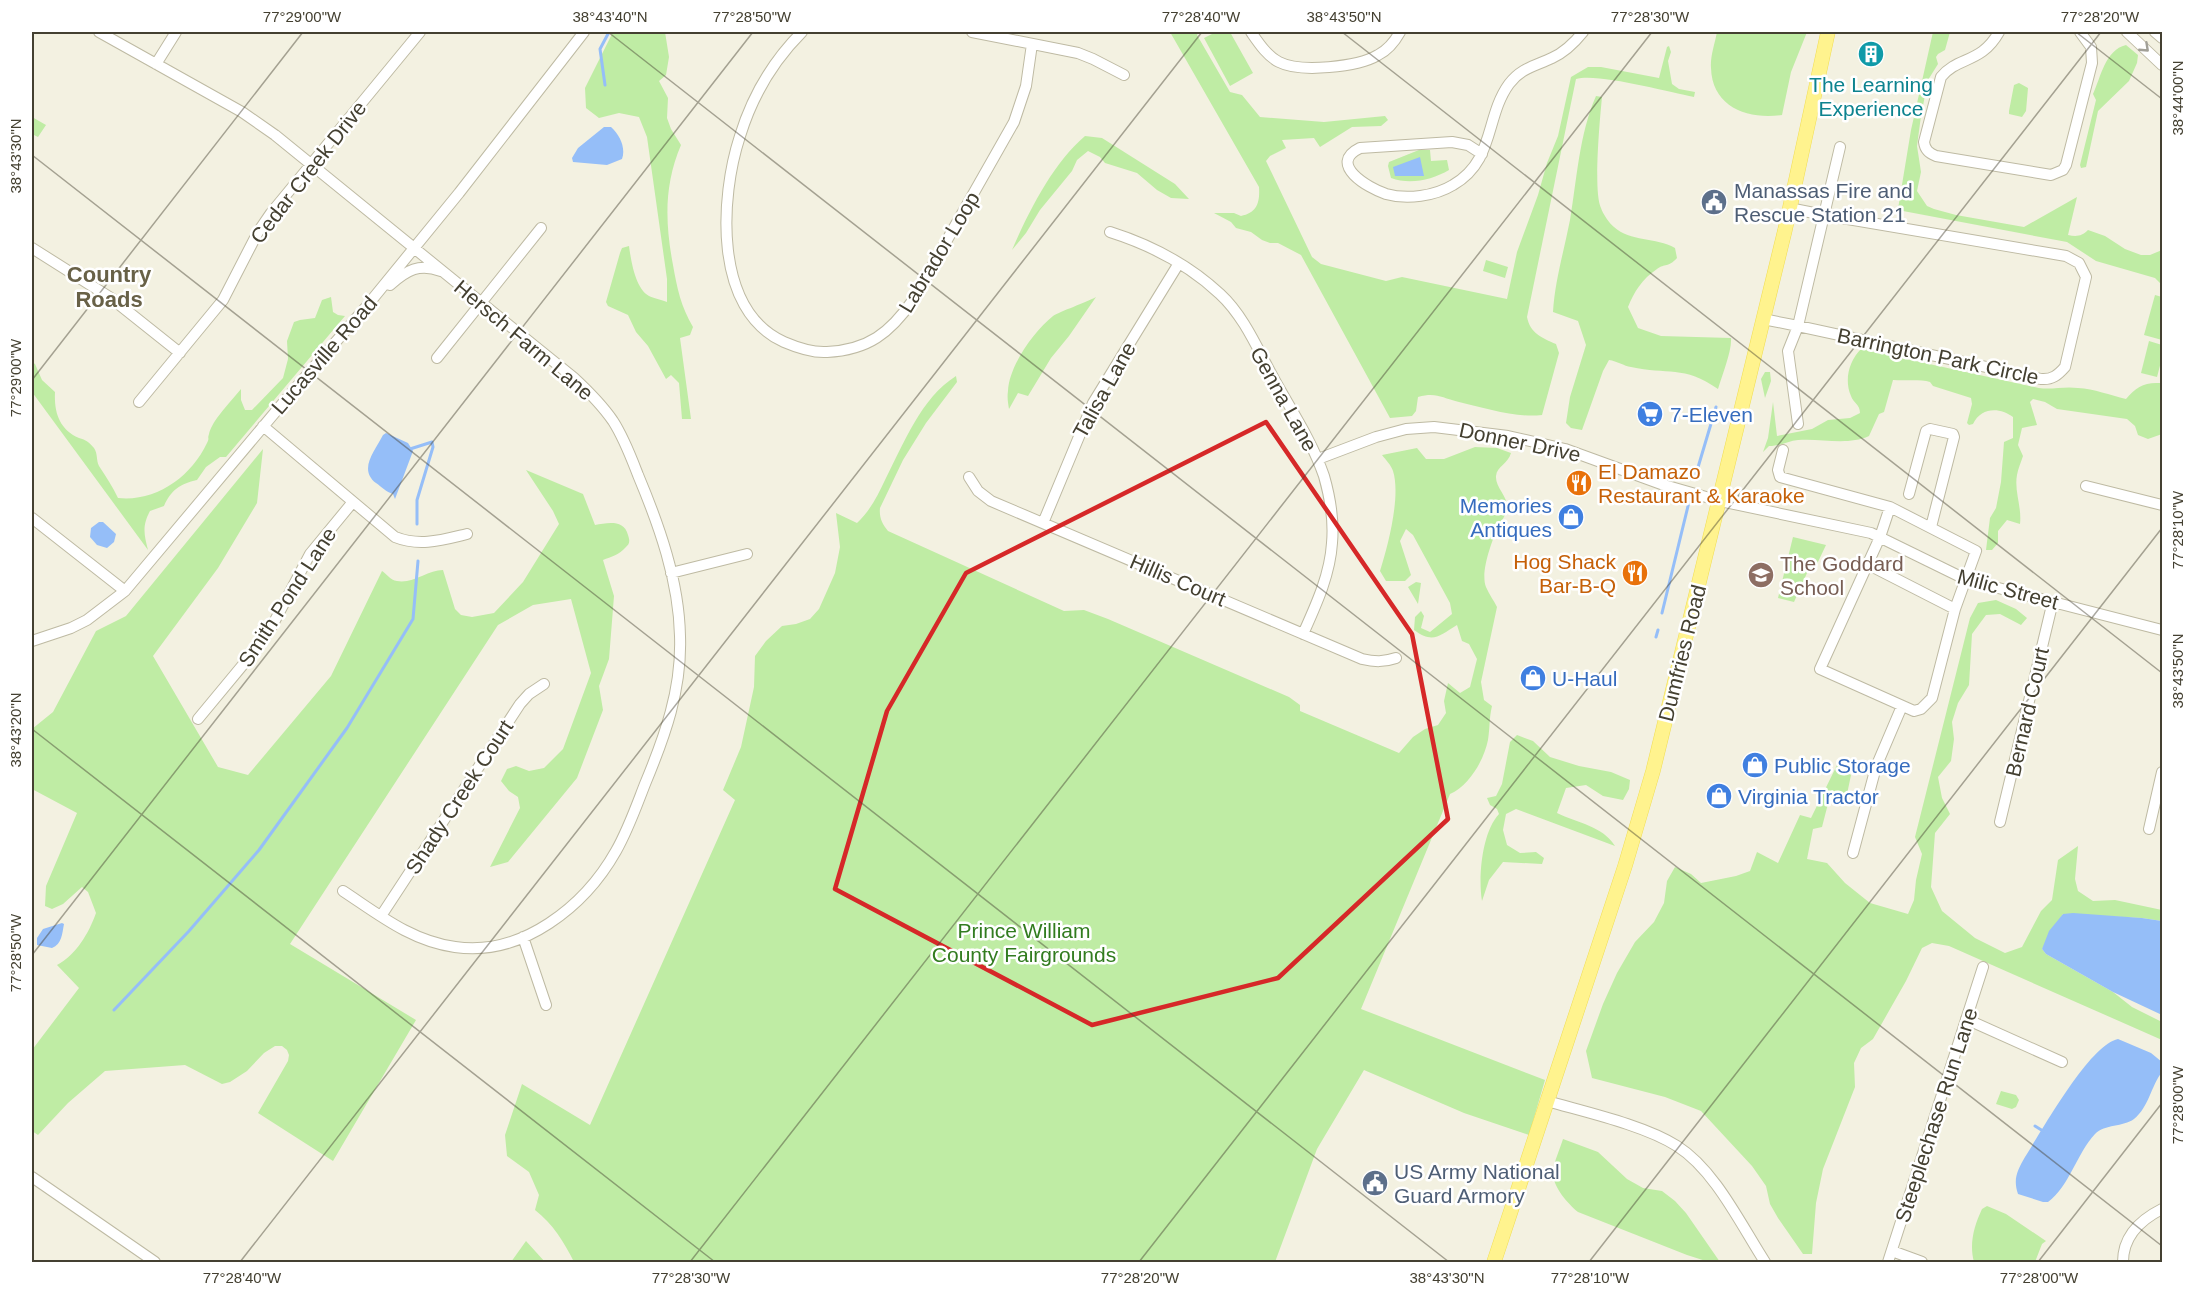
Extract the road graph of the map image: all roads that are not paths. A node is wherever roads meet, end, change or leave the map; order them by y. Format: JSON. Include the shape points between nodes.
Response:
{"nodes":[{"id":1,"x":99,"y":32,"type":"edge"},
{"id":2,"x":176,"y":32,"type":"edge"},
{"id":3,"x":420,"y":32,"type":"edge"},
{"id":4,"x":584,"y":32,"type":"edge"},
{"id":5,"x":802,"y":32,"type":"edge"},
{"id":6,"x":972,"y":32,"type":"edge"},
{"id":7,"x":1251,"y":32,"type":"edge"},
{"id":8,"x":1400,"y":32,"type":"edge"},
{"id":9,"x":1583,"y":32,"type":"edge"},
{"id":10,"x":1828,"y":32,"type":"edge"},
{"id":11,"x":1999,"y":32,"type":"edge"},
{"id":12,"x":2080,"y":32,"type":"edge"},
{"id":13,"x":2127,"y":32,"type":"edge"},
{"id":14,"x":2155,"y":32,"type":"edge"},
{"id":15,"x":2163,"y":38,"type":"edge"},
{"id":16,"x":1032,"y":44,"type":"junction"},
{"id":17,"x":156,"y":64,"type":"junction"},
{"id":18,"x":2163,"y":65,"type":"edge"},
{"id":19,"x":1124,"y":75,"type":"dead end"},
{"id":20,"x":1840,"y":147,"type":"dead end"},
{"id":21,"x":1482,"y":154,"type":"junction"},
{"id":22,"x":312,"y":164,"type":"junction"},
{"id":23,"x":1789,"y":208,"type":"junction"},
{"id":24,"x":1824,"y":215,"type":"junction"},
{"id":25,"x":541,"y":228,"type":"dead end"},
{"id":26,"x":1110,"y":232,"type":"dead end"},
{"id":27,"x":414,"y":247,"type":"junction"},
{"id":28,"x":32,"y":248,"type":"edge"},
{"id":29,"x":1179,"y":263,"type":"junction"},
{"id":30,"x":446,"y":273,"type":"junction"},
{"id":31,"x":481,"y":302,"type":"junction"},
{"id":32,"x":366,"y":307,"type":"junction"},
{"id":33,"x":1763,"y":319,"type":"junction"},
{"id":34,"x":1798,"y":326,"type":"junction"},
{"id":35,"x":180,"y":353,"type":"junction"},
{"id":36,"x":436,"y":358,"type":"dead end"},
{"id":37,"x":139,"y":402,"type":"dead end"},
{"id":38,"x":1798,"y":424,"type":"dead end"},
{"id":39,"x":263,"y":426,"type":"junction"},
{"id":40,"x":1783,"y":450,"type":"dead end"},
{"id":41,"x":1318,"y":459,"type":"junction"},
{"id":42,"x":969,"y":477,"type":"dead end"},
{"id":43,"x":2086,"y":486,"type":"dead end"},
{"id":44,"x":1909,"y":494,"type":"dead end"},
{"id":45,"x":1720,"y":501,"type":"junction"},
{"id":46,"x":352,"y":502,"type":"junction"},
{"id":47,"x":2163,"y":505,"type":"edge"},
{"id":48,"x":1890,"y":507,"type":"junction"},
{"id":49,"x":32,"y":518,"type":"edge"},
{"id":50,"x":1043,"y":523,"type":"junction"},
{"id":51,"x":1931,"y":527,"type":"junction"},
{"id":52,"x":467,"y":534,"type":"dead end"},
{"id":53,"x":1880,"y":537,"type":"junction"},
{"id":54,"x":747,"y":554,"type":"dead end"},
{"id":55,"x":1867,"y":564,"type":"junction"},
{"id":56,"x":671,"y":573,"type":"junction"},
{"id":57,"x":1967,"y":580,"type":"junction"},
{"id":58,"x":125,"y":591,"type":"junction"},
{"id":59,"x":2053,"y":601,"type":"junction"},
{"id":60,"x":1955,"y":609,"type":"junction"},
{"id":61,"x":2163,"y":630,"type":"edge"},
{"id":62,"x":1303,"y":634,"type":"junction"},
{"id":63,"x":32,"y":641,"type":"edge"},
{"id":64,"x":1396,"y":658,"type":"dead end"},
{"id":65,"x":544,"y":684,"type":"dead end"},
{"id":66,"x":1902,"y":705,"type":"junction"},
{"id":67,"x":198,"y":719,"type":"dead end"},
{"id":68,"x":2163,"y":772,"type":"edge"},
{"id":69,"x":2000,"y":822,"type":"dead end"},
{"id":70,"x":2149,"y":829,"type":"dead end"},
{"id":71,"x":1852,"y":853,"type":"dead end"},
{"id":72,"x":342,"y":891,"type":"dead end"},
{"id":73,"x":381,"y":916,"type":"junction"},
{"id":74,"x":523,"y":937,"type":"junction"},
{"id":75,"x":1983,"y":967,"type":"dead end"},
{"id":76,"x":546,"y":1005,"type":"dead end"},
{"id":77,"x":1966,"y":1019,"type":"junction"},
{"id":78,"x":2062,"y":1062,"type":"dead end"},
{"id":79,"x":1547,"y":1101,"type":"junction"},
{"id":80,"x":32,"y":1177,"type":"edge"},
{"id":81,"x":2163,"y":1209,"type":"edge"},
{"id":82,"x":1892,"y":1251,"type":"junction"},
{"id":83,"x":155,"y":1263,"type":"edge"},
{"id":84,"x":1494,"y":1263,"type":"edge"},
{"id":85,"x":1765,"y":1263,"type":"edge"},
{"id":86,"x":1888,"y":1263,"type":"edge"},
{"id":87,"x":1922,"y":1263,"type":"edge"},
{"id":88,"x":2123,"y":1263,"type":"edge"}],
"edges":[{"from":1,"to":17,"type":"street","name":"Hersch Farm Lane"},
{"from":2,"to":17,"type":"street"},
{"from":3,"to":22,"type":"street","name":"Cedar Creek Drive"},
{"from":4,"to":27,"type":"street","name":"Lucasville Road"},
{"from":5,"to":16,"type":"street","name":"Labrador Loop","via":[[763,83],[739,138],[729,189],[727,242],[735,283],[754,318],[780,340],[818,352],[867,344],[900,318],[913,300],[1014,122],[1026,86]]},
{"from":6,"to":16,"type":"street"},
{"from":7,"to":8,"type":"street","via":[[1278,62],[1315,69],[1378,56]]},
{"from":9,"to":21,"type":"street","via":[[1554,57],[1525,69],[1508,85]]},
{"from":10,"to":23,"type":"main road","name":"Dumfries Road"},
{"from":11,"to":12,"type":"street","via":[[1986,50],[1941,77],[1924,148],[1936,156],[2051,176],[2066,165],[2092,63],[2091,47]]},
{"from":13,"to":18,"type":"street","one_way":true},
{"from":14,"to":15,"type":"street"},
{"from":16,"to":19,"type":"street","via":[[1085,56]]},
{"from":17,"to":22,"type":"street","name":"Hersch Farm Lane","via":[[242,112]]},
{"from":20,"to":24,"type":"street"},
{"from":21,"to":21,"type":"street","via":[[1467,175],[1450,187],[1409,196],[1375,189],[1352,173],[1346,162],[1360,148],[1452,142],[1468,145]]},
{"from":22,"to":27,"type":"street","name":"Hersch Farm Lane"},
{"from":22,"to":35,"type":"street","name":"Cedar Creek Drive","via":[[264,223],[223,300]]},
{"from":23,"to":24,"type":"street","name":"Barrington Park Circle"},
{"from":23,"to":33,"type":"main road","name":"Dumfries Road"},
{"from":24,"to":34,"type":"street"},
{"from":24,"to":34,"type":"street","name":"Barrington Park Circle","via":[[2066,256],[2079,263],[2086,279],[2065,367],[2048,379]]},
{"from":25,"to":31,"type":"street"},
{"from":26,"to":29,"type":"street","name":"Genna Lane","via":[[1151,247]]},
{"from":27,"to":30,"type":"street","name":"Hersch Farm Lane"},
{"from":27,"to":32,"type":"street","name":"Lucasville Road"},
{"from":28,"to":35,"type":"street","via":[[111,298]]},
{"from":29,"to":41,"type":"street","name":"Genna Lane","via":[[1233,309]]},
{"from":29,"to":50,"type":"street","name":"Talisa Lane","via":[[1093,403]]},
{"from":30,"to":31,"type":"street","name":"Hersch Farm Lane"},
{"from":30,"to":32,"type":"street","via":[[427,267],[411,269]]},
{"from":31,"to":36,"type":"street"},
{"from":31,"to":56,"type":"street","name":"Hersch Farm Lane","via":[[574,378],[614,423],[644,488]]},
{"from":32,"to":39,"type":"street","name":"Lucasville Road"},
{"from":33,"to":34,"type":"street","name":"Barrington Park Circle"},
{"from":33,"to":45,"type":"main road","name":"Dumfries Road"},
{"from":34,"to":38,"type":"street","via":[[1787,358]]},
{"from":35,"to":37,"type":"street","name":"Cedar Creek Drive"},
{"from":39,"to":46,"type":"street"},
{"from":39,"to":58,"type":"street","name":"Lucasville Road"},
{"from":40,"to":48,"type":"street","via":[[1780,477]]},
{"from":41,"to":45,"type":"street","name":"Donner Drive","via":[[1407,429],[1464,429],[1565,449]]},
{"from":41,"to":62,"type":"street","name":"Genna Lane","via":[[1329,498],[1332,542],[1326,578]]},
{"from":42,"to":50,"type":"street","name":"Hillis Court","via":[[986,498]]},
{"from":43,"to":47,"type":"street"},
{"from":44,"to":51,"type":"street","via":[[1926,431],[1953,434]]},
{"from":45,"to":53,"type":"street","name":"Milic Street","via":[[1847,526]]},
{"from":45,"to":79,"type":"main road","name":"Dumfries Road","via":[[1648,788]]},
{"from":46,"to":52,"type":"street","via":[[390,534],[406,541],[430,543]]},
{"from":46,"to":67,"type":"street","name":"Smith Pond Lane","via":[[310,554],[271,628]]},
{"from":48,"to":51,"type":"street"},
{"from":48,"to":53,"type":"street"},
{"from":49,"to":58,"type":"street"},
{"from":50,"to":62,"type":"street","name":"Hillis Court"},
{"from":51,"to":57,"type":"street","via":[[1976,550]]},
{"from":53,"to":55,"type":"street"},
{"from":53,"to":57,"type":"street","name":"Milic Street"},
{"from":54,"to":56,"type":"street"},
{"from":55,"to":60,"type":"street"},
{"from":55,"to":66,"type":"street","via":[[1820,669]]},
{"from":56,"to":74,"type":"street","name":"Hersch Farm Lane","via":[[679,615],[680,658],[665,736],[626,831],[605,869],[574,904]]},
{"from":57,"to":59,"type":"street","name":"Milic Street"},
{"from":57,"to":60,"type":"street"},
{"from":58,"to":63,"type":"street","name":"Lucasville Road","via":[[87,620]]},
{"from":59,"to":61,"type":"street","name":"Milic Street"},
{"from":59,"to":69,"type":"street","name":"Bernard Court"},
{"from":60,"to":66,"type":"street","via":[[1932,698],[1914,711]]},
{"from":62,"to":64,"type":"street","name":"Hillis Court","via":[[1362,659],[1374,662]]},
{"from":65,"to":73,"type":"street","name":"Shady Creek Court","via":[[520,704]]},
{"from":66,"to":71,"type":"street","via":[[1876,767]]},
{"from":68,"to":70,"type":"street"},
{"from":72,"to":73,"type":"street","name":"Hersch Farm Lane"},
{"from":73,"to":74,"type":"street","name":"Hersch Farm Lane","via":[[411,935],[458,948],[494,946]]},
{"from":74,"to":76,"type":"street"},
{"from":75,"to":77,"type":"street","name":"Steeplechase Run Lane"},
{"from":77,"to":78,"type":"street"},
{"from":77,"to":82,"type":"street","name":"Steeplechase Run Lane"},
{"from":79,"to":84,"type":"main road","name":"Dumfries Road"},
{"from":79,"to":85,"type":"street","via":[[1648,1133],[1679,1148],[1712,1179]]},
{"from":80,"to":83,"type":"street"},
{"from":81,"to":88,"type":"street","via":[[2135,1228]]},
{"from":82,"to":86,"type":"street","name":"Steeplechase Run Lane"},
{"from":82,"to":87,"type":"street"}]}
